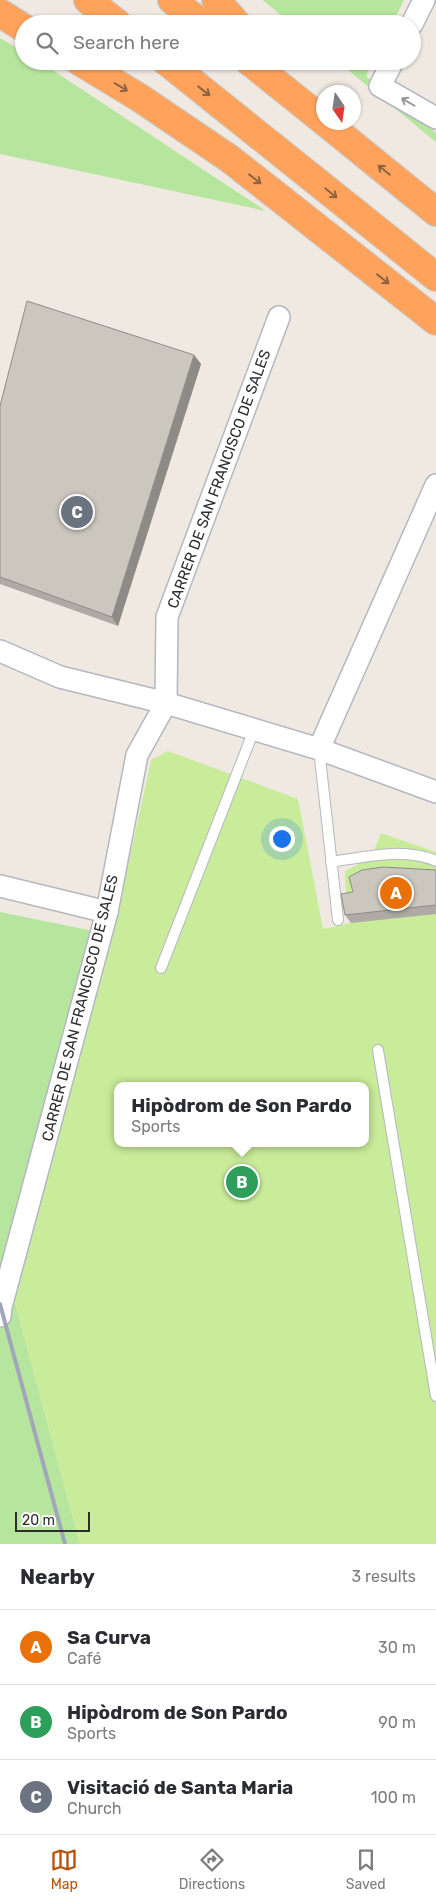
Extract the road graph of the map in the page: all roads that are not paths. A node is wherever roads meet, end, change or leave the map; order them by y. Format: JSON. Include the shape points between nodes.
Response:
{"nodes":[{"id":1,"x":88,"y":0,"type":"edge"},
{"id":2,"x":172,"y":0,"type":"edge"},
{"id":3,"x":216,"y":0,"type":"edge"},
{"id":4,"x":424,"y":0,"type":"edge"},
{"id":5,"x":0,"y":13,"type":"edge"},
{"id":6,"x":107,"y":15,"type":"edge"},
{"id":7,"x":191,"y":15,"type":"edge"},
{"id":8,"x":229,"y":15,"type":"edge"},
{"id":9,"x":416,"y":15,"type":"edge"},
{"id":10,"x":15,"y":22,"type":"edge"},
{"id":11,"x":94,"y":70,"type":"edge"},
{"id":12,"x":177,"y":70,"type":"edge"},
{"id":13,"x":260,"y":70,"type":"edge"},
{"id":14,"x":278,"y":70,"type":"edge"},
{"id":15,"x":388,"y":70,"type":"edge"},
{"id":16,"x":316,"y":112,"type":"edge"},
{"id":17,"x":316,"y":115,"type":"edge"},
{"id":18,"x":436,"y":118,"type":"edge"},
{"id":19,"x":335,"y":130,"type":"edge"},
{"id":20,"x":431,"y":206,"type":"edge"},
{"id":21,"x":436,"y":277,"type":"edge"},
{"id":22,"x":279,"y":317,"type":"dead end"},
{"id":23,"x":436,"y":321,"type":"edge"},
{"id":24,"x":436,"y":484,"type":"edge"},
{"id":25,"x":0,"y":651,"type":"edge"},
{"id":26,"x":166,"y":703,"type":"junction"},
{"id":27,"x":254,"y":730,"type":"junction"},
{"id":28,"x":319,"y":749,"type":"junction"},
{"id":29,"x":436,"y":792,"type":"edge"},
{"id":30,"x":436,"y":861,"type":"edge"},
{"id":31,"x":331,"y":862,"type":"junction"},
{"id":32,"x":0,"y":886,"type":"edge"},
{"id":33,"x":107,"y":912,"type":"junction"},
{"id":34,"x":338,"y":920,"type":"dead end"},
{"id":35,"x":161,"y":968,"type":"dead end"},
{"id":36,"x":378,"y":1050,"type":"dead end"},
{"id":37,"x":0,"y":1316,"type":"edge"},
{"id":38,"x":436,"y":1396,"type":"edge"}],
"edges":[{"from":1,"to":6,"type":"highway"},
{"from":2,"to":7,"type":"highway"},
{"from":3,"to":8,"type":"highway"},
{"from":4,"to":9,"type":"street"},
{"from":5,"to":10,"type":"highway"},
{"from":11,"to":23,"type":"highway","one_way":true,"via":[[230,160]]},
{"from":12,"to":21,"type":"highway","one_way":true},
{"from":13,"to":17,"type":"highway"},
{"from":14,"to":16,"type":"highway"},
{"from":18,"to":15,"type":"street","one_way":true,"via":[[380,86]]},
{"from":20,"to":19,"type":"highway","one_way":true},
{"from":22,"to":26,"type":"street","name":"CARRER DE SAN FRANCISCO DE SALES","via":[[167,617]]},
{"from":24,"to":28,"type":"street"},
{"from":25,"to":26,"type":"street","via":[[60,677]]},
{"from":26,"to":27,"type":"street"},
{"from":26,"to":33,"type":"street","name":"CARRER DE SAN FRANCISCO DE SALES","via":[[137,755]]},
{"from":27,"to":28,"type":"street"},
{"from":27,"to":35,"type":"lane"},
{"from":28,"to":29,"type":"street"},
{"from":28,"to":31,"type":"lane"},
{"from":30,"to":31,"type":"lane","via":[[423,855],[388,854]]},
{"from":31,"to":34,"type":"lane"},
{"from":32,"to":33,"type":"street"},
{"from":33,"to":37,"type":"street","name":"CARRER DE SAN FRANCISCO DE SALES"},
{"from":36,"to":38,"type":"lane"}]}
